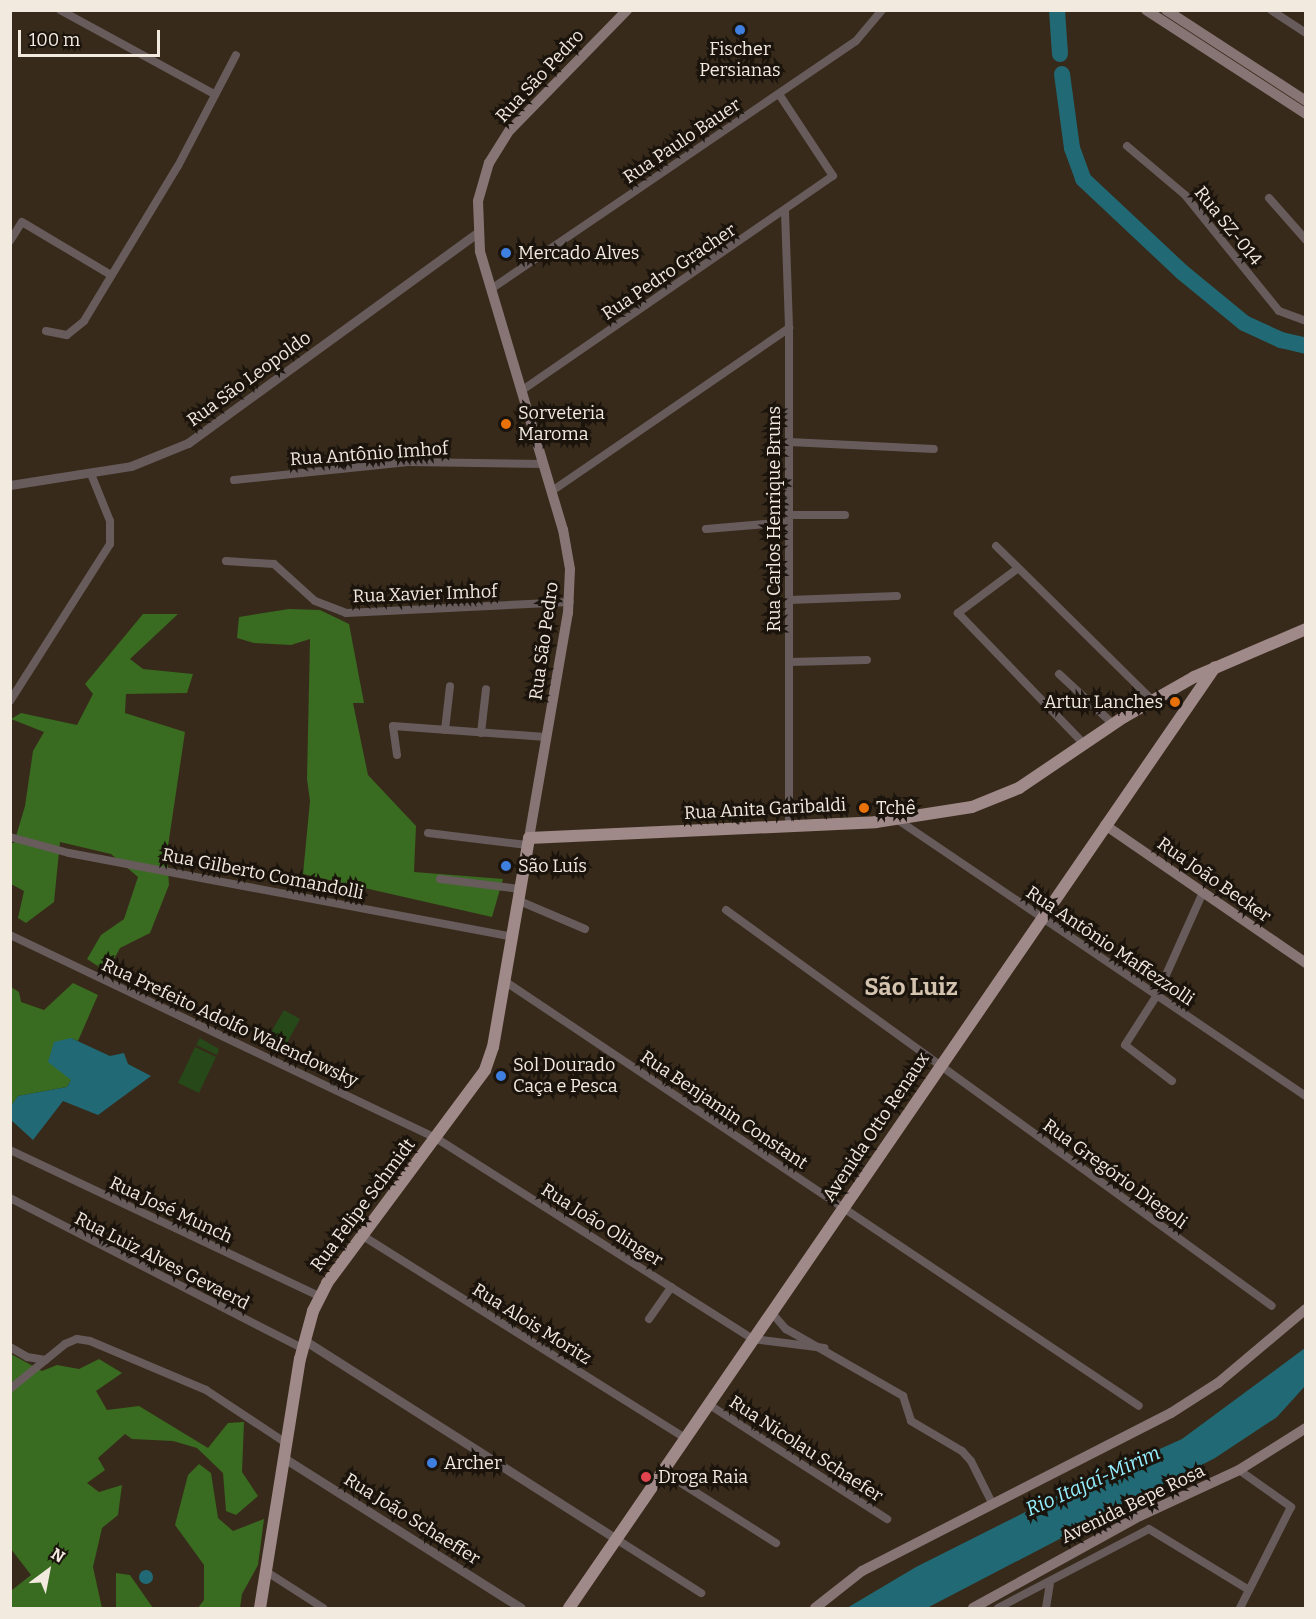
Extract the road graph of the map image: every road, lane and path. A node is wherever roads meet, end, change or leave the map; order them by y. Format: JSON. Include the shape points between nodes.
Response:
{"nodes":[{"id":1,"x":60,"y":10,"type":"edge"},
{"id":2,"x":627,"y":10,"type":"edge"},
{"id":3,"x":882,"y":10,"type":"edge"},
{"id":4,"x":1146,"y":10,"type":"edge"},
{"id":5,"x":1166,"y":10,"type":"edge"},
{"id":6,"x":1271,"y":10,"type":"edge"},
{"id":7,"x":1189,"y":32,"type":"junction"},
{"id":8,"x":1305,"y":33,"type":"edge"},
{"id":9,"x":236,"y":55,"type":"dead end"},
{"id":10,"x":1267,"y":82,"type":"junction"},
{"id":11,"x":214,"y":94,"type":"junction"},
{"id":12,"x":779,"y":94,"type":"junction"},
{"id":13,"x":1305,"y":101,"type":"edge"},
{"id":14,"x":1305,"y":114,"type":"edge"},
{"id":15,"x":1127,"y":146,"type":"dead end"},
{"id":16,"x":1269,"y":198,"type":"dead end"},
{"id":17,"x":785,"y":212,"type":"junction"},
{"id":18,"x":477,"y":232,"type":"junction"},
{"id":19,"x":1305,"y":240,"type":"edge"},
{"id":20,"x":10,"y":241,"type":"edge"},
{"id":21,"x":111,"y":275,"type":"junction"},
{"id":22,"x":491,"y":289,"type":"junction"},
{"id":23,"x":1305,"y":321,"type":"edge"},
{"id":24,"x":789,"y":328,"type":"junction"},
{"id":25,"x":46,"y":331,"type":"dead end"},
{"id":26,"x":521,"y":391,"type":"junction"},
{"id":27,"x":789,"y":442,"type":"junction"},
{"id":28,"x":934,"y":449,"type":"dead end"},
{"id":29,"x":543,"y":464,"type":"junction"},
{"id":30,"x":91,"y":474,"type":"junction"},
{"id":31,"x":234,"y":480,"type":"dead end"},
{"id":32,"x":10,"y":485,"type":"edge"},
{"id":33,"x":552,"y":491,"type":"junction"},
{"id":34,"x":845,"y":515,"type":"dead end"},
{"id":35,"x":789,"y":518,"type":"junction"},
{"id":36,"x":706,"y":529,"type":"dead end"},
{"id":37,"x":996,"y":546,"type":"dead end"},
{"id":38,"x":226,"y":561,"type":"dead end"},
{"id":39,"x":1017,"y":569,"type":"junction"},
{"id":40,"x":897,"y":596,"type":"dead end"},
{"id":41,"x":789,"y":600,"type":"junction"},
{"id":42,"x":570,"y":602,"type":"junction"},
{"id":43,"x":1305,"y":629,"type":"edge"},
{"id":44,"x":867,"y":660,"type":"dead end"},
{"id":45,"x":789,"y":662,"type":"junction"},
{"id":46,"x":1216,"y":666,"type":"junction"},
{"id":47,"x":1059,"y":675,"type":"dead end"},
{"id":48,"x":450,"y":686,"type":"dead end"},
{"id":49,"x":486,"y":689,"type":"dead end"},
{"id":50,"x":1172,"y":689,"type":"junction"},
{"id":51,"x":1152,"y":700,"type":"junction"},
{"id":52,"x":10,"y":701,"type":"edge"},
{"id":53,"x":1191,"y":702,"type":"junction"},
{"id":54,"x":1113,"y":724,"type":"junction"},
{"id":55,"x":445,"y":730,"type":"junction"},
{"id":56,"x":481,"y":733,"type":"junction"},
{"id":57,"x":546,"y":737,"type":"junction"},
{"id":58,"x":1084,"y":745,"type":"junction"},
{"id":59,"x":397,"y":755,"type":"dead end"},
{"id":60,"x":898,"y":820,"type":"junction"},
{"id":61,"x":1105,"y":825,"type":"junction"},
{"id":62,"x":789,"y":826,"type":"junction"},
{"id":63,"x":428,"y":833,"type":"dead end"},
{"id":64,"x":10,"y":837,"type":"edge"},
{"id":65,"x":528,"y":841,"type":"junction"},
{"id":66,"x":440,"y":879,"type":"dead end"},
{"id":67,"x":1203,"y":892,"type":"junction"},
{"id":68,"x":518,"y":894,"type":"junction"},
{"id":69,"x":726,"y":910,"type":"dead end"},
{"id":70,"x":1041,"y":918,"type":"junction"},
{"id":71,"x":585,"y":928,"type":"dead end"},
{"id":72,"x":10,"y":935,"type":"edge"},
{"id":73,"x":510,"y":936,"type":"junction"},
{"id":74,"x":1305,"y":963,"type":"edge"},
{"id":75,"x":503,"y":980,"type":"junction"},
{"id":76,"x":1157,"y":995,"type":"junction"},
{"id":77,"x":940,"y":1065,"type":"junction"},
{"id":78,"x":1172,"y":1081,"type":"dead end"},
{"id":79,"x":1305,"y":1096,"type":"edge"},
{"id":80,"x":436,"y":1138,"type":"junction"},
{"id":81,"x":10,"y":1150,"type":"edge"},
{"id":82,"x":10,"y":1198,"type":"edge"},
{"id":83,"x":843,"y":1208,"type":"junction"},
{"id":84,"x":363,"y":1236,"type":"junction"},
{"id":85,"x":671,"y":1287,"type":"junction"},
{"id":86,"x":320,"y":1296,"type":"junction"},
{"id":87,"x":1272,"y":1306,"type":"dead end"},
{"id":88,"x":1305,"y":1309,"type":"edge"},
{"id":89,"x":771,"y":1312,"type":"junction"},
{"id":90,"x":648,"y":1319,"type":"dead end"},
{"id":91,"x":753,"y":1339,"type":"junction"},
{"id":92,"x":303,"y":1344,"type":"junction"},
{"id":93,"x":10,"y":1347,"type":"edge"},
{"id":94,"x":824,"y":1348,"type":"junction"},
{"id":95,"x":46,"y":1360,"type":"junction"},
{"id":96,"x":10,"y":1389,"type":"edge"},
{"id":97,"x":708,"y":1404,"type":"junction"},
{"id":98,"x":1138,"y":1406,"type":"dead end"},
{"id":99,"x":1305,"y":1428,"type":"edge"},
{"id":100,"x":685,"y":1438,"type":"junction"},
{"id":101,"x":286,"y":1443,"type":"junction"},
{"id":102,"x":284,"y":1458,"type":"junction"},
{"id":103,"x":1239,"y":1470,"type":"junction"},
{"id":104,"x":663,"y":1471,"type":"junction"},
{"id":105,"x":993,"y":1505,"type":"junction"},
{"id":106,"x":887,"y":1518,"type":"dead end"},
{"id":107,"x":616,"y":1539,"type":"junction"},
{"id":108,"x":776,"y":1543,"type":"dead end"},
{"id":109,"x":267,"y":1572,"type":"junction"},
{"id":110,"x":1050,"y":1583,"type":"junction"},
{"id":111,"x":1249,"y":1590,"type":"junction"},
{"id":112,"x":701,"y":1593,"type":"dead end"},
{"id":113,"x":260,"y":1608,"type":"edge"},
{"id":114,"x":323,"y":1608,"type":"edge"},
{"id":115,"x":521,"y":1608,"type":"edge"},
{"id":116,"x":569,"y":1608,"type":"edge"},
{"id":117,"x":815,"y":1608,"type":"edge"},
{"id":118,"x":974,"y":1608,"type":"edge"},
{"id":119,"x":998,"y":1608,"type":"edge"},
{"id":120,"x":1046,"y":1608,"type":"edge"},
{"id":121,"x":1241,"y":1608,"type":"edge"}],
"edges":[{"from":1,"to":11,"type":"street"},
{"from":2,"to":18,"type":"main road","name":"Rua São Pedro","via":[[536,100],[504,138],[482,182]]},
{"from":3,"to":12,"type":"street","name":"Rua Paulo Bauer","via":[[856,41]]},
{"from":4,"to":7,"type":"main road"},
{"from":5,"to":7,"type":"main road"},
{"from":6,"to":8,"type":"street"},
{"from":7,"to":10,"type":"main road"},
{"from":9,"to":11,"type":"street"},
{"from":10,"to":13,"type":"main road"},
{"from":10,"to":14,"type":"main road"},
{"from":11,"to":21,"type":"street","via":[[177,166]]},
{"from":12,"to":17,"type":"street","name":"Rua Pedro Gracher","via":[[833,176]]},
{"from":12,"to":22,"type":"street","name":"Rua Paulo Bauer"},
{"from":15,"to":23,"type":"street","name":"Rua SZ-014","via":[[1185,195],[1279,311]]},
{"from":16,"to":19,"type":"street"},
{"from":17,"to":24,"type":"street","name":"Rua Carlos Henrique Bruns"},
{"from":17,"to":26,"type":"street","name":"Rua Pedro Gracher"},
{"from":18,"to":22,"type":"main road","name":"Rua São Pedro"},
{"from":18,"to":30,"type":"street","name":"Rua São Leopoldo","via":[[205,432],[148,461]]},
{"from":20,"to":21,"type":"street","via":[[22,222]]},
{"from":21,"to":25,"type":"street","via":[[79,328],[67,335]]},
{"from":22,"to":26,"type":"main road","name":"Rua São Pedro"},
{"from":24,"to":27,"type":"street","name":"Rua Carlos Henrique Bruns"},
{"from":24,"to":33,"type":"street"},
{"from":26,"to":29,"type":"main road","name":"Rua São Pedro"},
{"from":27,"to":28,"type":"street"},
{"from":27,"to":35,"type":"street","name":"Rua Carlos Henrique Bruns"},
{"from":29,"to":31,"type":"street","name":"Rua Antônio Imhof","via":[[408,462]]},
{"from":29,"to":33,"type":"main road","name":"Rua São Pedro"},
{"from":30,"to":32,"type":"street","name":"Rua São Leopoldo"},
{"from":30,"to":52,"type":"street","via":[[110,521],[110,544]]},
{"from":33,"to":42,"type":"main road","name":"Rua São Pedro","via":[[567,550]]},
{"from":34,"to":35,"type":"street"},
{"from":35,"to":36,"type":"street"},
{"from":35,"to":41,"type":"street","name":"Rua Carlos Henrique Bruns"},
{"from":37,"to":39,"type":"street"},
{"from":38,"to":42,"type":"street","name":"Rua Xavier Imhof","via":[[274,564],[315,601],[346,613]]},
{"from":39,"to":51,"type":"street"},
{"from":39,"to":58,"type":"street","via":[[958,613]]},
{"from":40,"to":41,"type":"street"},
{"from":41,"to":45,"type":"street","name":"Rua Carlos Henrique Bruns"},
{"from":42,"to":57,"type":"main road","name":"Rua São Pedro"},
{"from":43,"to":46,"type":"main road","name":"Rua Anita Garibaldi"},
{"from":44,"to":45,"type":"street"},
{"from":45,"to":62,"type":"street","name":"Rua Carlos Henrique Bruns"},
{"from":46,"to":50,"type":"main road","name":"Rua Anita Garibaldi"},
{"from":46,"to":53,"type":"main road","name":"Avenida Otto Renaux"},
{"from":47,"to":54,"type":"street"},
{"from":48,"to":55,"type":"street"},
{"from":49,"to":56,"type":"street"},
{"from":50,"to":51,"type":"main road","name":"Rua Anita Garibaldi"},
{"from":50,"to":53,"type":"main road","via":[[1185,691]]},
{"from":51,"to":54,"type":"main road","name":"Rua Anita Garibaldi"},
{"from":53,"to":61,"type":"main road","name":"Avenida Otto Renaux"},
{"from":54,"to":58,"type":"main road","name":"Rua Anita Garibaldi"},
{"from":55,"to":56,"type":"street"},
{"from":55,"to":59,"type":"street","via":[[393,726]]},
{"from":56,"to":57,"type":"street"},
{"from":57,"to":65,"type":"main road","name":"Rua São Pedro"},
{"from":58,"to":60,"type":"main road","name":"Rua Anita Garibaldi","via":[[989,803]]},
{"from":60,"to":62,"type":"main road","name":"Rua Anita Garibaldi"},
{"from":60,"to":70,"type":"street","name":"Rua Antônio Maffezzolli"},
{"from":61,"to":67,"type":"main road","name":"Rua João Becker"},
{"from":61,"to":70,"type":"main road","name":"Avenida Otto Renaux"},
{"from":62,"to":65,"type":"main road","name":"Rua Anita Garibaldi"},
{"from":63,"to":65,"type":"street"},
{"from":64,"to":73,"type":"street","name":"Rua Gilberto Comandolli","via":[[69,853]]},
{"from":65,"to":68,"type":"main road","name":"Rua Felipe Schmidt"},
{"from":66,"to":68,"type":"street"},
{"from":67,"to":74,"type":"main road","name":"Rua João Becker"},
{"from":67,"to":76,"type":"street"},
{"from":68,"to":71,"type":"street"},
{"from":68,"to":73,"type":"main road","name":"Rua Felipe Schmidt"},
{"from":69,"to":77,"type":"street","name":"Rua Gregório Diegoli"},
{"from":70,"to":76,"type":"street","name":"Rua Antônio Maffezzolli"},
{"from":70,"to":77,"type":"main road","name":"Avenida Otto Renaux"},
{"from":72,"to":80,"type":"street","name":"Rua Prefeito Adolfo Walendowsky"},
{"from":73,"to":75,"type":"main road","name":"Rua Felipe Schmidt"},
{"from":75,"to":80,"type":"main road","name":"Rua Felipe Schmidt","via":[[485,1070]]},
{"from":75,"to":83,"type":"street","name":"Rua Benjamin Constant"},
{"from":76,"to":78,"type":"street","via":[[1125,1045]]},
{"from":76,"to":79,"type":"street","name":"Rua Antônio Maffezzolli"},
{"from":77,"to":83,"type":"main road","name":"Avenida Otto Renaux"},
{"from":77,"to":87,"type":"street","name":"Rua Gregório Diegoli"},
{"from":80,"to":84,"type":"main road","name":"Rua Felipe Schmidt"},
{"from":80,"to":85,"type":"street","name":"Rua João Olinger"},
{"from":81,"to":86,"type":"street","name":"Rua José Munch"},
{"from":82,"to":92,"type":"street","name":"Rua Luiz Alves Gevaerd"},
{"from":83,"to":89,"type":"main road","name":"Avenida Otto Renaux"},
{"from":83,"to":98,"type":"street","name":"Rua Benjamin Constant"},
{"from":84,"to":86,"type":"main road","name":"Rua Felipe Schmidt"},
{"from":84,"to":100,"type":"street","name":"Rua Alois Moritz"},
{"from":85,"to":90,"type":"street"},
{"from":85,"to":91,"type":"street","name":"Rua João Olinger"},
{"from":86,"to":92,"type":"main road","name":"Rua Felipe Schmidt"},
{"from":88,"to":105,"type":"main road","via":[[1218,1383],[1180,1407]]},
{"from":89,"to":91,"type":"main road","name":"Avenida Otto Renaux"},
{"from":89,"to":94,"type":"street","via":[[786,1329]]},
{"from":91,"to":94,"type":"street"},
{"from":91,"to":97,"type":"main road","name":"Avenida Otto Renaux"},
{"from":92,"to":101,"type":"main road","name":"Rua Felipe Schmidt"},
{"from":92,"to":107,"type":"street"},
{"from":93,"to":95,"type":"street","via":[[27,1357]]},
{"from":94,"to":105,"type":"street","via":[[903,1396],[911,1421],[962,1451]]},
{"from":95,"to":96,"type":"street"},
{"from":95,"to":101,"type":"street","via":[[65,1344],[90,1341],[206,1390]]},
{"from":97,"to":100,"type":"main road","name":"Avenida Otto Renaux"},
{"from":97,"to":106,"type":"street","name":"Rua Nicolau Schaefer"},
{"from":99,"to":103,"type":"main road","name":"Avenida Bepe Rosa"},
{"from":100,"to":104,"type":"main road","name":"Avenida Otto Renaux"},
{"from":101,"to":102,"type":"main road","name":"Rua Felipe Schmidt"},
{"from":102,"to":109,"type":"main road","name":"Rua Felipe Schmidt"},
{"from":102,"to":115,"type":"street","name":"Rua João Schaeffer"},
{"from":103,"to":111,"type":"street","via":[[1291,1507]]},
{"from":103,"to":118,"type":"main road","name":"Avenida Bepe Rosa","via":[[1140,1516]]},
{"from":104,"to":107,"type":"main road","name":"Avenida Otto Renaux"},
{"from":104,"to":108,"type":"street"},
{"from":105,"to":117,"type":"main road","via":[[862,1571]]},
{"from":107,"to":112,"type":"street"},
{"from":107,"to":116,"type":"main road","name":"Avenida Otto Renaux"},
{"from":109,"to":113,"type":"main road","name":"Rua Felipe Schmidt"},
{"from":109,"to":114,"type":"street"},
{"from":110,"to":111,"type":"street","via":[[1149,1529]]},
{"from":110,"to":119,"type":"street"},
{"from":110,"to":120,"type":"street"},
{"from":111,"to":121,"type":"street"}]}
